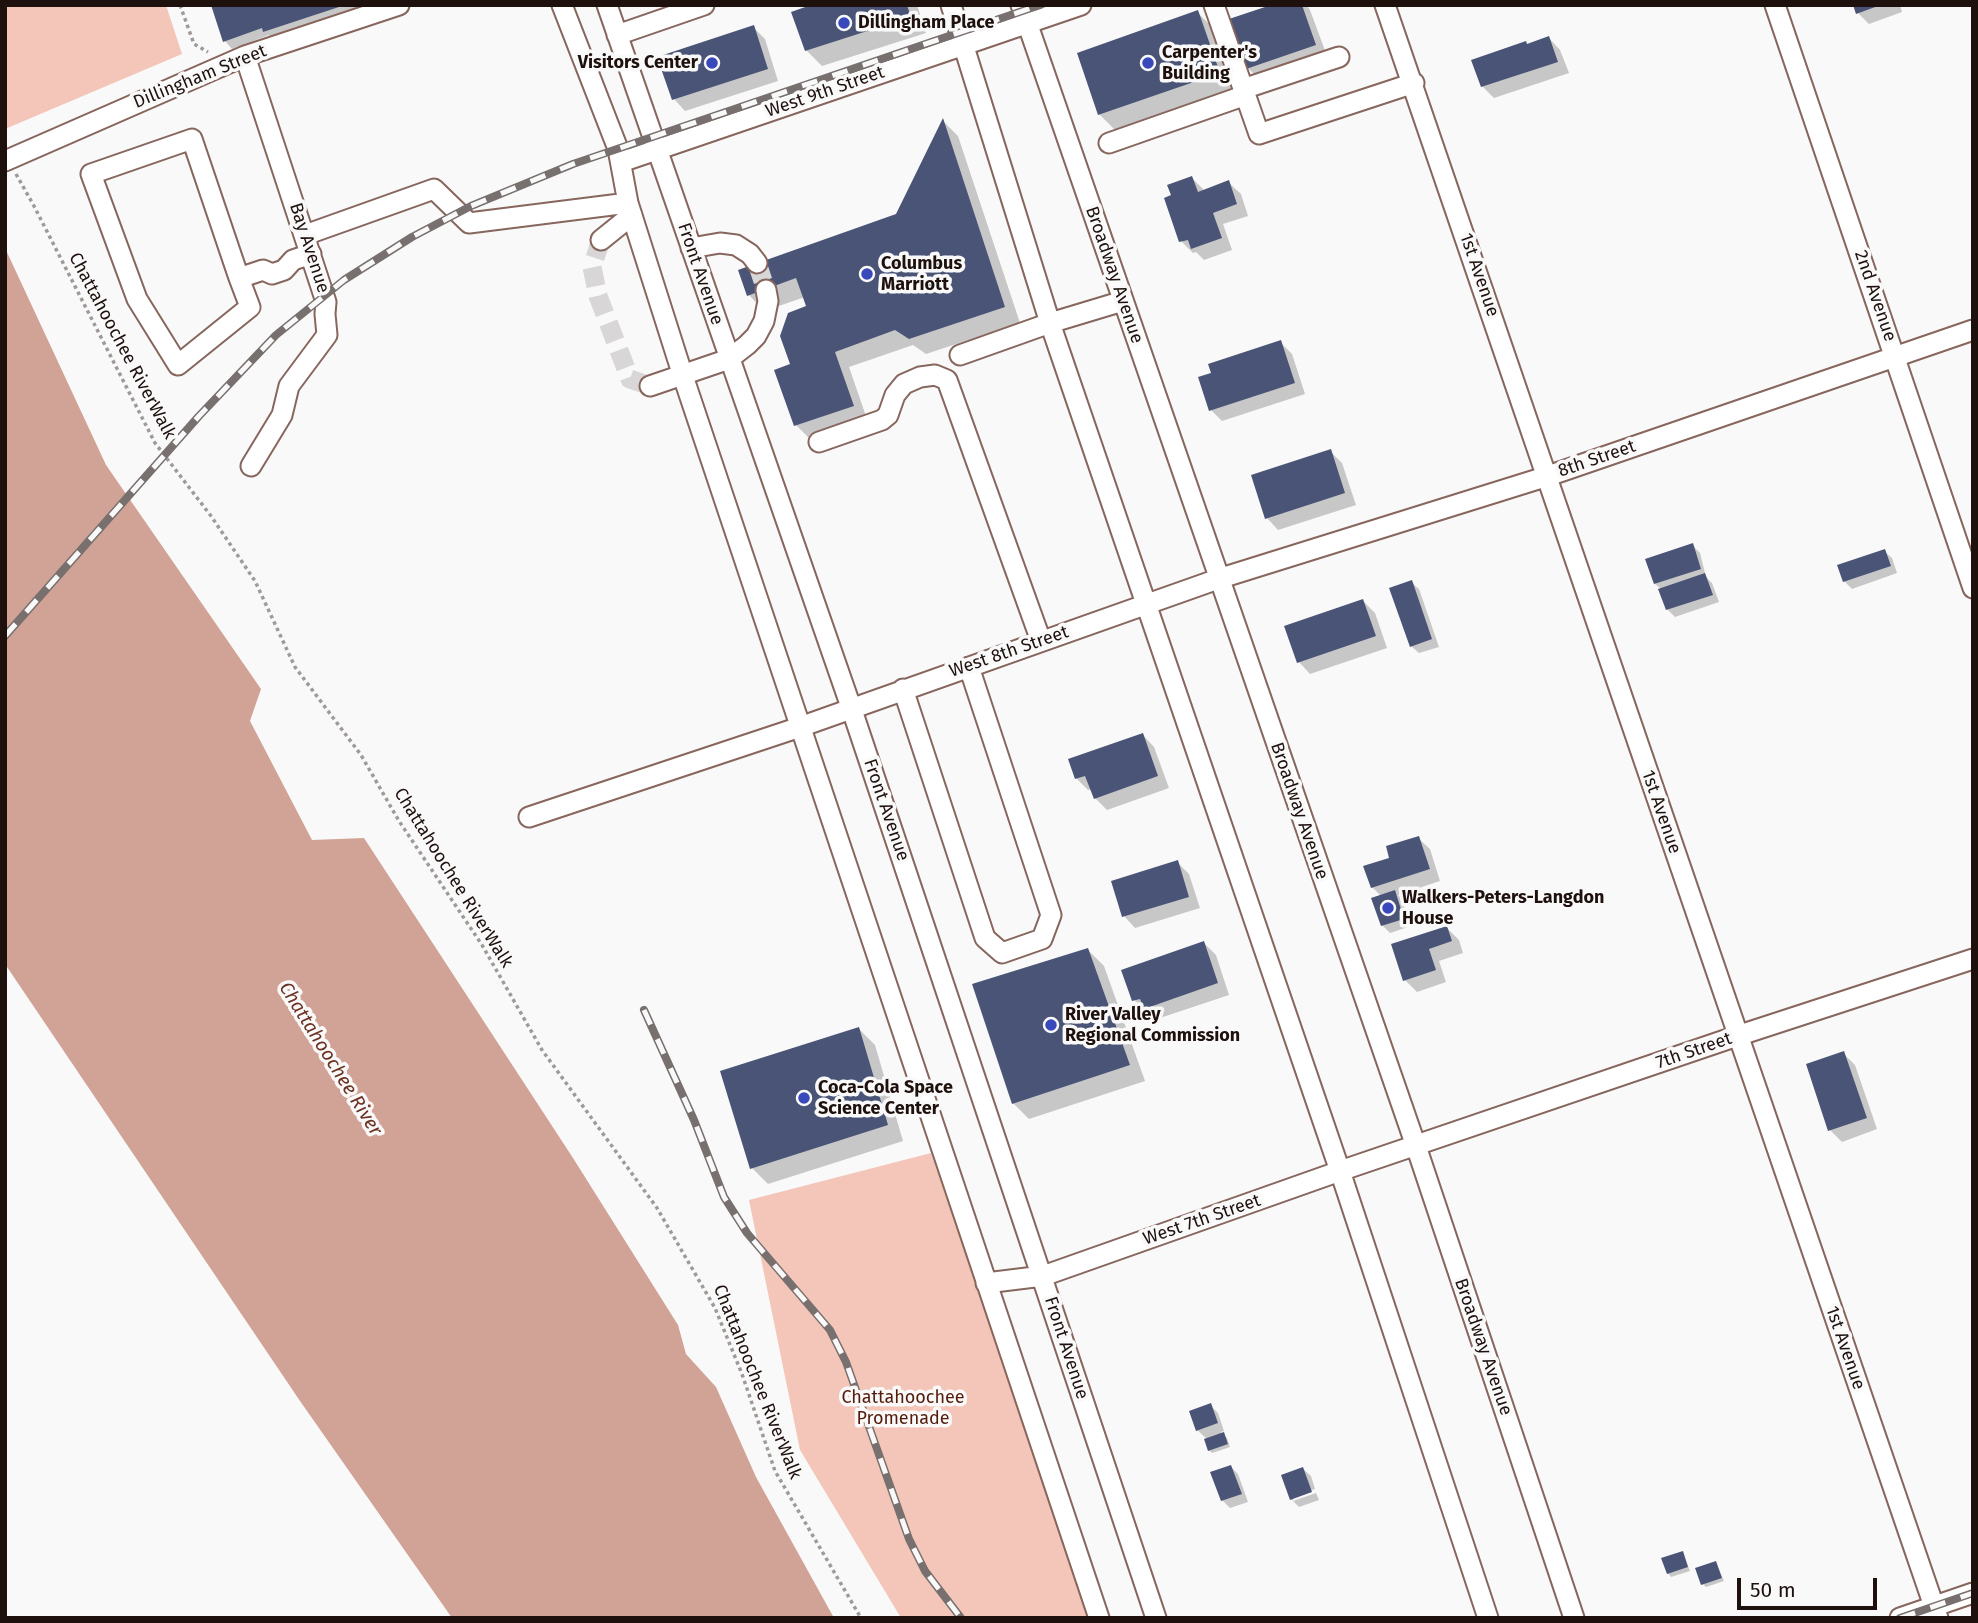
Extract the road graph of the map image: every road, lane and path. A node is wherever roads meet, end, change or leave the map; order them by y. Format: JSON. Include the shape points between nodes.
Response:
{"nodes":[{"id":1,"x":180,"y":5,"type":"edge"},
{"id":2,"x":399,"y":5,"type":"edge"},
{"id":3,"x":562,"y":5,"type":"edge"},
{"id":4,"x":607,"y":5,"type":"edge"},
{"id":5,"x":704,"y":5,"type":"edge"},
{"id":6,"x":951,"y":5,"type":"edge"},
{"id":7,"x":1081,"y":5,"type":"edge"},
{"id":8,"x":1214,"y":5,"type":"edge"},
{"id":9,"x":1385,"y":5,"type":"edge"},
{"id":10,"x":1775,"y":5,"type":"edge"},
{"id":11,"x":665,"y":11,"type":"edge"},
{"id":12,"x":1025,"y":14,"type":"edge"},
{"id":13,"x":617,"y":35,"type":"junction"},
{"id":14,"x":964,"y":45,"type":"junction"},
{"id":15,"x":245,"y":56,"type":"junction"},
{"id":16,"x":1339,"y":57,"type":"dead end"},
{"id":17,"x":216,"y":69,"type":"junction"},
{"id":18,"x":1413,"y":83,"type":"junction"},
{"id":19,"x":1245,"y":92,"type":"junction"},
{"id":20,"x":1109,"y":143,"type":"dead end"},
{"id":21,"x":656,"y":149,"type":"junction"},
{"id":22,"x":621,"y":162,"type":"junction"},
{"id":23,"x":9,"y":165,"type":"edge"},
{"id":24,"x":630,"y":209,"type":"junction"},
{"id":25,"x":601,"y":240,"type":"tunnel mouth"},
{"id":26,"x":691,"y":248,"type":"junction"},
{"id":27,"x":303,"y":250,"type":"junction"},
{"id":28,"x":757,"y":263,"type":"tunnel mouth"},
{"id":29,"x":239,"y":278,"type":"junction"},
{"id":30,"x":766,"y":290,"type":"tunnel mouth"},
{"id":31,"x":1124,"y":301,"type":"junction"},
{"id":32,"x":1050,"y":323,"type":"junction"},
{"id":33,"x":1973,"y":330,"type":"edge"},
{"id":34,"x":960,"y":355,"type":"dead end"},
{"id":35,"x":1895,"y":356,"type":"junction"},
{"id":36,"x":729,"y":359,"type":"junction"},
{"id":37,"x":683,"y":376,"type":"junction"},
{"id":38,"x":650,"y":386,"type":"dead end"},
{"id":39,"x":819,"y":442,"type":"dead end"},
{"id":40,"x":251,"y":466,"type":"dead end"},
{"id":41,"x":1548,"y":476,"type":"junction"},
{"id":42,"x":1218,"y":579,"type":"junction"},
{"id":43,"x":1973,"y":587,"type":"edge"},
{"id":44,"x":1146,"y":604,"type":"junction"},
{"id":45,"x":1041,"y":641,"type":"junction"},
{"id":46,"x":969,"y":667,"type":"junction"},
{"id":47,"x":903,"y":689,"type":"junction"},
{"id":48,"x":851,"y":707,"type":"junction"},
{"id":49,"x":800,"y":727,"type":"junction"},
{"id":50,"x":529,"y":817,"type":"dead end"},
{"id":51,"x":1973,"y":958,"type":"edge"},
{"id":52,"x":1737,"y":1036,"type":"junction"},
{"id":53,"x":1416,"y":1146,"type":"junction"},
{"id":54,"x":1340,"y":1171,"type":"junction"},
{"id":55,"x":1043,"y":1276,"type":"junction"},
{"id":56,"x":986,"y":1283,"type":"junction"},
{"id":57,"x":1973,"y":1593,"type":"edge"},
{"id":58,"x":1936,"y":1612,"type":"edge"},
{"id":59,"x":861,"y":1618,"type":"edge"},
{"id":60,"x":1099,"y":1618,"type":"edge"},
{"id":61,"x":1156,"y":1618,"type":"edge"},
{"id":62,"x":1488,"y":1618,"type":"edge"},
{"id":63,"x":1574,"y":1618,"type":"edge"},
{"id":64,"x":1900,"y":1618,"type":"edge"}],
"edges":[{"from":1,"to":17,"type":"path","via":[[194,44],[210,54]]},
{"from":2,"to":15,"type":"street","name":"Dillingham Street"},
{"from":3,"to":22,"type":"street"},
{"from":4,"to":13,"type":"street","name":"Front Avenue"},
{"from":5,"to":11,"type":"street"},
{"from":6,"to":14,"type":"street"},
{"from":7,"to":12,"type":"street","name":"West 9th Street"},
{"from":8,"to":19,"type":"street"},
{"from":9,"to":18,"type":"street","name":"1st Avenue"},
{"from":10,"to":35,"type":"street","name":"2nd Avenue"},
{"from":11,"to":13,"type":"street"},
{"from":12,"to":14,"type":"street","name":"West 9th Street"},
{"from":12,"to":31,"type":"street","name":"Broadway Avenue"},
{"from":13,"to":21,"type":"street","name":"Front Avenue"},
{"from":14,"to":21,"type":"street","name":"West 9th Street"},
{"from":14,"to":32,"type":"street"},
{"from":15,"to":17,"type":"street","name":"Dillingham Street"},
{"from":15,"to":27,"type":"street","name":"Bay Avenue"},
{"from":16,"to":19,"type":"street"},
{"from":17,"to":23,"type":"street","name":"Dillingham Street","via":[[97,120]]},
{"from":18,"to":19,"type":"street","via":[[1259,134]]},
{"from":18,"to":41,"type":"street","name":"1st Avenue"},
{"from":19,"to":20,"type":"street"},
{"from":21,"to":22,"type":"street","name":"West 9th Street"},
{"from":21,"to":26,"type":"street","name":"Front Avenue"},
{"from":22,"to":24,"type":"street"},
{"from":23,"to":59,"type":"path","name":"Chattahoochee RiverWalk","via":[[155,443],[255,582],[295,667],[361,755],[482,945],[542,1050],[663,1219],[715,1308],[775,1471]]},
{"from":24,"to":25,"type":"street"},
{"from":24,"to":27,"type":"street","via":[[469,223],[434,189]]},
{"from":24,"to":37,"type":"street"},
{"from":26,"to":28,"type":"street","via":[[736,245]]},
{"from":26,"to":36,"type":"street","name":"Front Avenue"},
{"from":27,"to":29,"type":"street","via":[[267,261],[263,270]]},
{"from":27,"to":40,"type":"street","name":"Bay Avenue","via":[[326,302],[327,335],[289,386],[282,415]]},
{"from":29,"to":29,"type":"street","via":[[192,139],[91,174],[137,299],[178,365],[250,307]]},
{"from":30,"to":36,"type":"street","via":[[766,311],[755,336]]},
{"from":31,"to":32,"type":"street"},
{"from":31,"to":42,"type":"street","name":"Broadway Avenue"},
{"from":32,"to":34,"type":"street"},
{"from":32,"to":44,"type":"street"},
{"from":33,"to":35,"type":"street","name":"8th Street"},
{"from":35,"to":41,"type":"street","name":"8th Street"},
{"from":35,"to":43,"type":"street","name":"2nd Avenue"},
{"from":36,"to":37,"type":"street"},
{"from":36,"to":48,"type":"street","name":"Front Avenue"},
{"from":37,"to":38,"type":"street"},
{"from":37,"to":49,"type":"street"},
{"from":39,"to":45,"type":"street","via":[[881,420],[904,384],[935,375],[947,380]]},
{"from":41,"to":42,"type":"street","name":"8th Street"},
{"from":41,"to":52,"type":"street","name":"1st Avenue"},
{"from":42,"to":44,"type":"street","name":"West 8th Street"},
{"from":42,"to":53,"type":"street","name":"Broadway Avenue"},
{"from":44,"to":45,"type":"street","name":"West 8th Street"},
{"from":44,"to":54,"type":"street"},
{"from":45,"to":46,"type":"street","name":"West 8th Street"},
{"from":46,"to":47,"type":"street","name":"West 8th Street"},
{"from":46,"to":47,"type":"street","via":[[1051,915],[1042,939],[1032,943],[1002,953],[985,938]]},
{"from":47,"to":48,"type":"street","name":"West 8th Street"},
{"from":48,"to":49,"type":"street","name":"West 8th Street"},
{"from":48,"to":55,"type":"street","name":"Front Avenue"},
{"from":49,"to":50,"type":"street","name":"West 8th Street"},
{"from":49,"to":56,"type":"street"},
{"from":51,"to":52,"type":"street","name":"7th Street"},
{"from":52,"to":53,"type":"street","name":"7th Street"},
{"from":52,"to":58,"type":"street","name":"1st Avenue"},
{"from":53,"to":54,"type":"street","name":"West 7th Street"},
{"from":53,"to":63,"type":"street","name":"Broadway Avenue"},
{"from":54,"to":55,"type":"street","name":"West 7th Street"},
{"from":54,"to":62,"type":"street"},
{"from":55,"to":56,"type":"street","name":"West 7th Street"},
{"from":55,"to":61,"type":"street","name":"Front Avenue"},
{"from":56,"to":60,"type":"street"},
{"from":57,"to":58,"type":"street"},
{"from":58,"to":64,"type":"street"}]}
